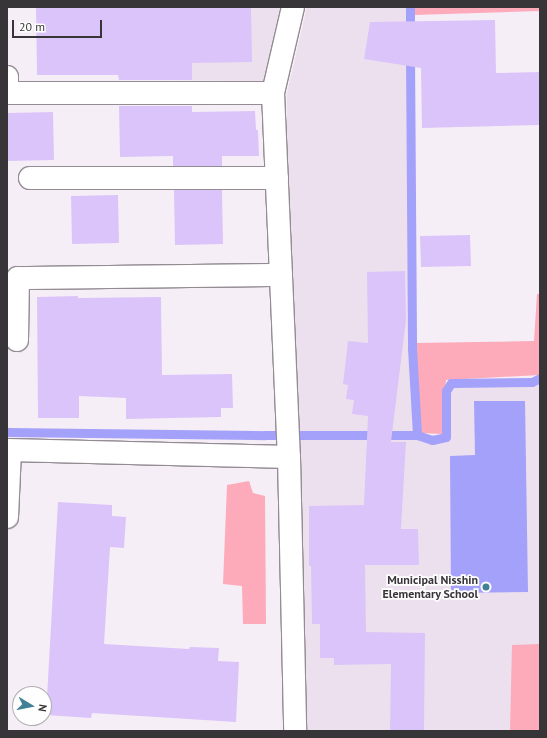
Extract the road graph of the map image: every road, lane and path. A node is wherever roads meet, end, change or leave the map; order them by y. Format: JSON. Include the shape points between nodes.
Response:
{"nodes":[{"id":1,"x":293,"y":7,"type":"edge"},
{"id":2,"x":7,"y":77,"type":"edge"},
{"id":3,"x":273,"y":93,"type":"junction"},
{"id":4,"x":30,"y":178,"type":"dead end"},
{"id":5,"x":277,"y":178,"type":"junction"},
{"id":6,"x":281,"y":275,"type":"junction"},
{"id":7,"x":17,"y":340,"type":"dead end"},
{"id":8,"x":9,"y":451,"type":"edge"},
{"id":9,"x":289,"y":452,"type":"junction"},
{"id":10,"x":7,"y":517,"type":"edge"},
{"id":11,"x":295,"y":731,"type":"edge"}],
"edges":[{"from":1,"to":3,"type":"street"},
{"from":2,"to":3,"type":"street","via":[[8,93]]},
{"from":3,"to":5,"type":"street"},
{"from":4,"to":5,"type":"street"},
{"from":5,"to":6,"type":"street"},
{"from":6,"to":7,"type":"street","via":[[18,278]]},
{"from":6,"to":9,"type":"street"},
{"from":8,"to":9,"type":"street"},
{"from":8,"to":10,"type":"street"},
{"from":9,"to":11,"type":"street"}]}
